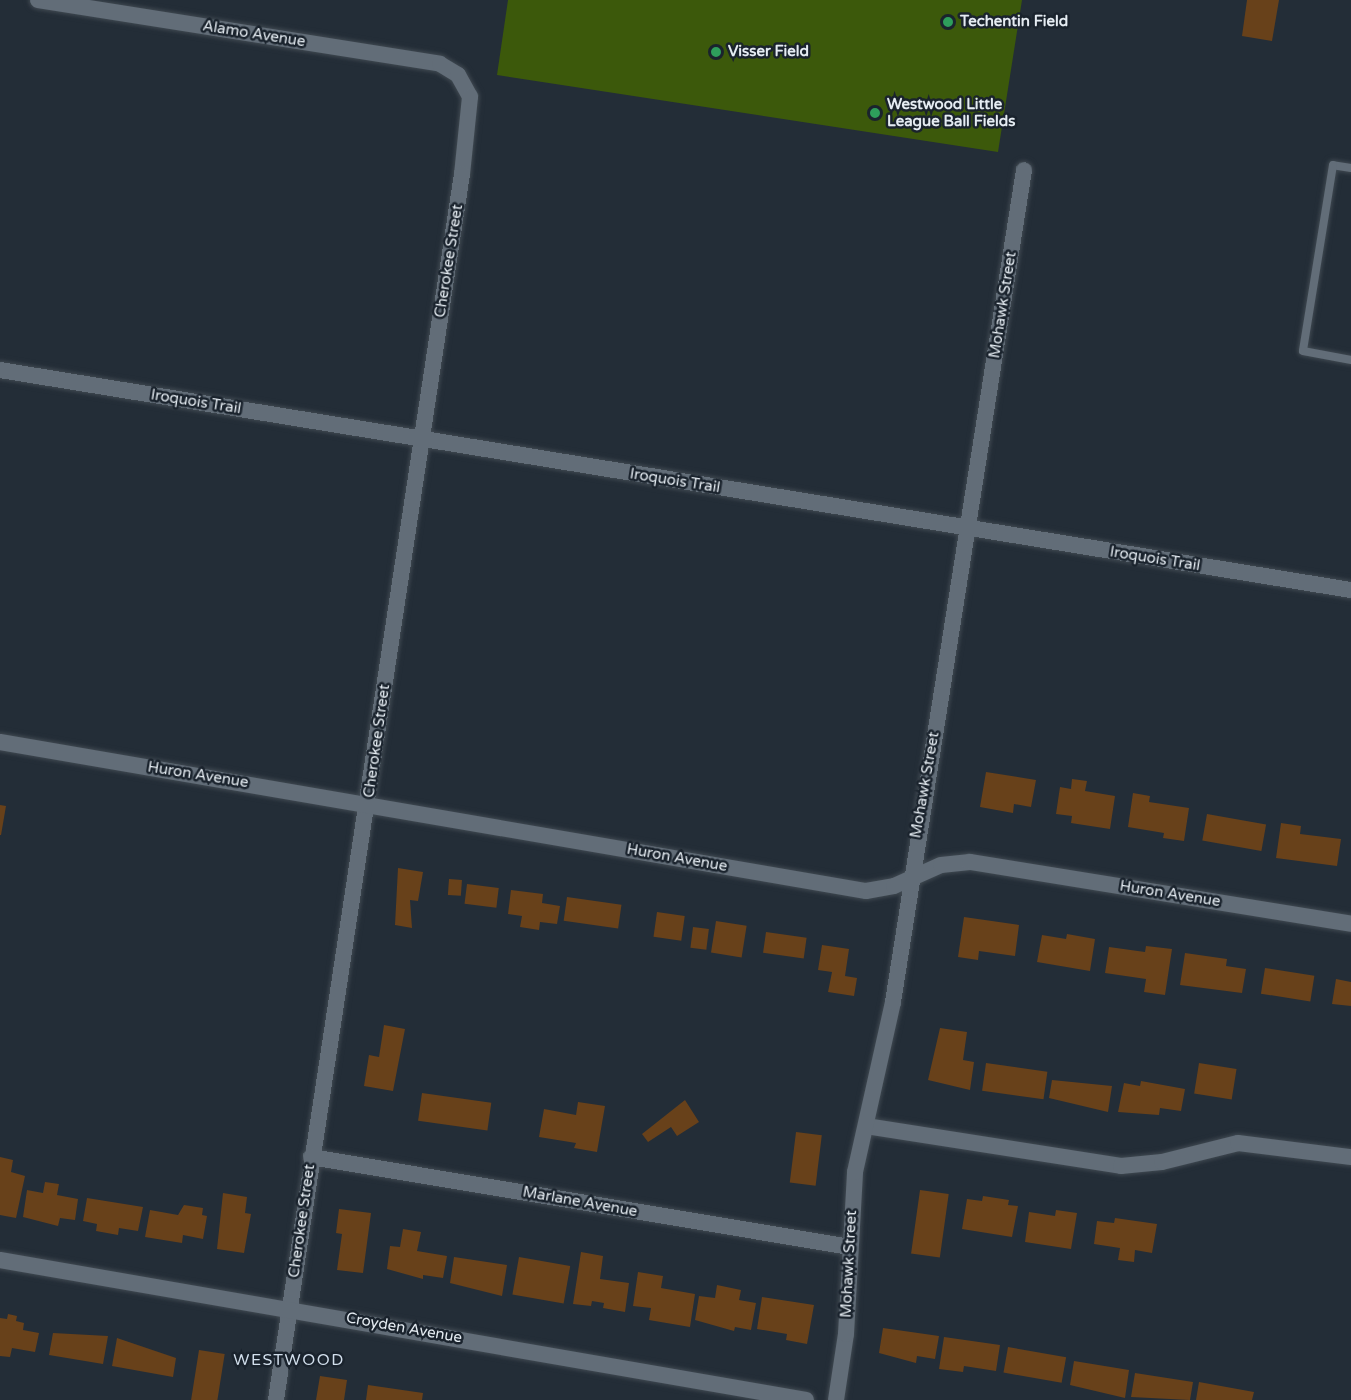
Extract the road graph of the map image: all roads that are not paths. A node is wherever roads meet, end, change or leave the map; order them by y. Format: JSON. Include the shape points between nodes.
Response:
{"nodes":[{"id":1,"x":38,"y":0,"type":"edge"},
{"id":2,"x":464,"y":83,"type":"joint"},
{"id":3,"x":1351,"y":168,"type":"edge"},
{"id":4,"x":1024,"y":170,"type":"dead end"},
{"id":5,"x":1351,"y":360,"type":"edge"},
{"id":6,"x":0,"y":370,"type":"edge"},
{"id":7,"x":421,"y":439,"type":"junction"},
{"id":8,"x":969,"y":529,"type":"junction"},
{"id":9,"x":1351,"y":590,"type":"edge"},
{"id":10,"x":0,"y":742,"type":"edge"},
{"id":11,"x":368,"y":803,"type":"junction"},
{"id":12,"x":909,"y":878,"type":"junction"},
{"id":13,"x":1351,"y":924,"type":"edge"},
{"id":14,"x":866,"y":1126,"type":"junction"},
{"id":15,"x":311,"y":1157,"type":"junction"},
{"id":16,"x":1351,"y":1157,"type":"edge"},
{"id":17,"x":850,"y":1248,"type":"junction"},
{"id":18,"x":0,"y":1260,"type":"edge"},
{"id":19,"x":290,"y":1307,"type":"junction"},
{"id":20,"x":276,"y":1400,"type":"edge"},
{"id":21,"x":806,"y":1400,"type":"edge"},
{"id":22,"x":836,"y":1400,"type":"edge"}],
"edges":[{"from":1,"to":2,"type":"street","name":"Alamo Avenue","via":[[406,58],[451,68]]},
{"from":2,"to":7,"type":"street","name":"Cherokee Street","via":[[471,110]]},
{"from":3,"to":5,"type":"lane","via":[[1333,165],[1303,351]]},
{"from":4,"to":8,"type":"street","name":"Mohawk Street"},
{"from":6,"to":7,"type":"street","name":"Iroquois Trail"},
{"from":7,"to":8,"type":"street","name":"Iroquois Trail"},
{"from":7,"to":11,"type":"street","name":"Cherokee Street"},
{"from":8,"to":9,"type":"street","name":"Iroquois Trail"},
{"from":8,"to":12,"type":"street","name":"Mohawk Street"},
{"from":10,"to":11,"type":"street","name":"Huron Avenue"},
{"from":11,"to":12,"type":"street","name":"Huron Avenue","via":[[857,890],[881,890]]},
{"from":11,"to":15,"type":"street","name":"Cherokee Street"},
{"from":12,"to":13,"type":"street","name":"Huron Avenue","via":[[941,865],[991,865]]},
{"from":12,"to":14,"type":"street","name":"Mohawk Street","via":[[893,1002]]},
{"from":14,"to":16,"type":"street","via":[[1120,1166],[1162,1162],[1238,1143]]},
{"from":14,"to":17,"type":"street","name":"Mohawk Street","via":[[855,1172]]},
{"from":15,"to":17,"type":"street","name":"Marlane Avenue"},
{"from":15,"to":19,"type":"street","name":"Cherokee Street"},
{"from":17,"to":22,"type":"street","name":"Mohawk Street","via":[[846,1334]]},
{"from":18,"to":19,"type":"street","name":"Croyden Avenue"},
{"from":19,"to":20,"type":"street","name":"Cherokee Street"},
{"from":19,"to":21,"type":"street","name":"Croyden Avenue"}]}
